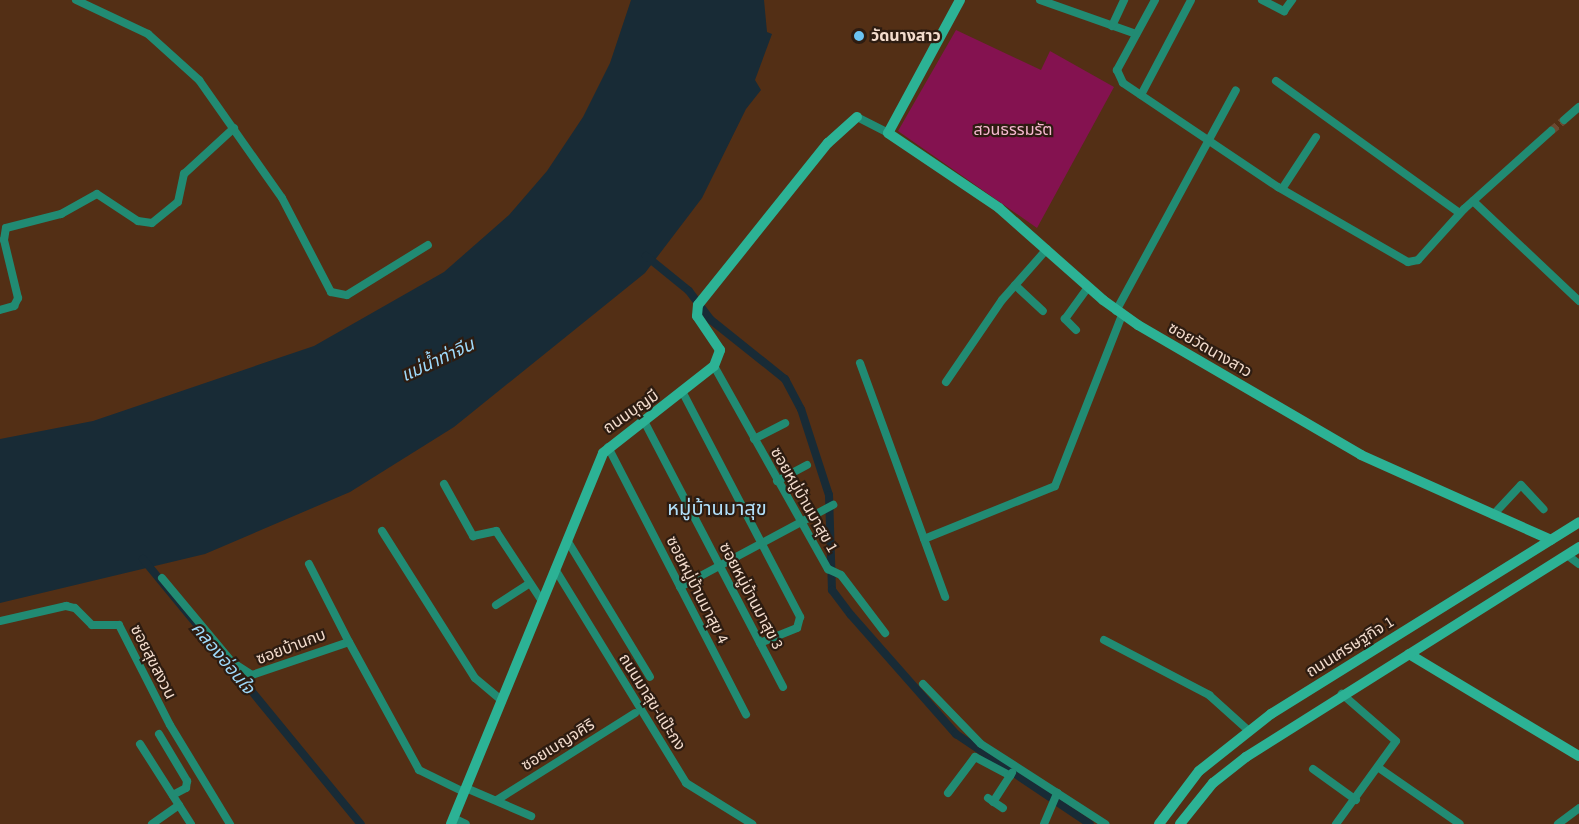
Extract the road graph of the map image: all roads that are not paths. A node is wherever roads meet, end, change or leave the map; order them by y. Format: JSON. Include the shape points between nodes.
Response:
{"nodes":[{"id":1,"x":76,"y":0,"type":"edge"},
{"id":2,"x":960,"y":0,"type":"edge"},
{"id":3,"x":1040,"y":0,"type":"edge"},
{"id":4,"x":1124,"y":0,"type":"edge"},
{"id":5,"x":1155,"y":0,"type":"edge"},
{"id":6,"x":1191,"y":0,"type":"edge"},
{"id":7,"x":1262,"y":0,"type":"edge"},
{"id":8,"x":1292,"y":0,"type":"edge"},
{"id":9,"x":1112,"y":26,"type":"junction"},
{"id":10,"x":1136,"y":34,"type":"junction"},
{"id":11,"x":1276,"y":81,"type":"dead end"},
{"id":12,"x":1236,"y":90,"type":"dead end"},
{"id":13,"x":1141,"y":95,"type":"junction"},
{"id":14,"x":1579,"y":107,"type":"edge"},
{"id":15,"x":857,"y":117,"type":"joint"},
{"id":16,"x":1564,"y":120,"type":"tunnel mouth"},
{"id":17,"x":234,"y":128,"type":"junction"},
{"id":18,"x":1551,"y":131,"type":"tunnel mouth"},
{"id":19,"x":888,"y":133,"type":"junction"},
{"id":20,"x":1316,"y":137,"type":"dead end"},
{"id":21,"x":1208,"y":140,"type":"junction"},
{"id":22,"x":1282,"y":189,"type":"junction"},
{"id":23,"x":1473,"y":201,"type":"junction"},
{"id":24,"x":1460,"y":213,"type":"junction"},
{"id":25,"x":428,"y":245,"type":"dead end"},
{"id":26,"x":1047,"y":249,"type":"junction"},
{"id":27,"x":1015,"y":285,"type":"junction"},
{"id":28,"x":1088,"y":286,"type":"junction"},
{"id":29,"x":1579,"y":301,"type":"edge"},
{"id":30,"x":0,"y":310,"type":"edge"},
{"id":31,"x":1043,"y":311,"type":"dead end"},
{"id":32,"x":1119,"y":313,"type":"junction"},
{"id":33,"x":1076,"y":330,"type":"dead end"},
{"id":34,"x":860,"y":363,"type":"dead end"},
{"id":35,"x":714,"y":366,"type":"junction"},
{"id":36,"x":946,"y":382,"type":"dead end"},
{"id":37,"x":683,"y":393,"type":"junction"},
{"id":38,"x":644,"y":421,"type":"junction"},
{"id":39,"x":785,"y":423,"type":"dead end"},
{"id":40,"x":754,"y":439,"type":"junction"},
{"id":41,"x":608,"y":447,"type":"junction"},
{"id":42,"x":807,"y":465,"type":"dead end"},
{"id":43,"x":777,"y":482,"type":"junction"},
{"id":44,"x":444,"y":484,"type":"dead end"},
{"id":45,"x":833,"y":505,"type":"dead end"},
{"id":46,"x":1543,"y":509,"type":"dead end"},
{"id":47,"x":1493,"y":515,"type":"junction"},
{"id":48,"x":1579,"y":522,"type":"edge"},
{"id":49,"x":799,"y":523,"type":"junction"},
{"id":50,"x":382,"y":531,"type":"dead end"},
{"id":51,"x":924,"y":539,"type":"junction"},
{"id":52,"x":567,"y":540,"type":"junction"},
{"id":53,"x":1551,"y":540,"type":"junction"},
{"id":54,"x":761,"y":543,"type":"junction"},
{"id":55,"x":1579,"y":547,"type":"edge"},
{"id":56,"x":1567,"y":555,"type":"junction"},
{"id":57,"x":309,"y":564,"type":"dead end"},
{"id":58,"x":1579,"y":564,"type":"edge"},
{"id":59,"x":719,"y":565,"type":"junction"},
{"id":60,"x":555,"y":569,"type":"junction"},
{"id":61,"x":162,"y":578,"type":"dead end"},
{"id":62,"x":530,"y":583,"type":"junction"},
{"id":63,"x":680,"y":587,"type":"junction"},
{"id":64,"x":945,"y":597,"type":"dead end"},
{"id":65,"x":542,"y":601,"type":"junction"},
{"id":66,"x":1450,"y":602,"type":"junction"},
{"id":67,"x":496,"y":605,"type":"dead end"},
{"id":68,"x":1462,"y":620,"type":"junction"},
{"id":69,"x":0,"y":621,"type":"edge"},
{"id":70,"x":885,"y":633,"type":"dead end"},
{"id":71,"x":1104,"y":640,"type":"dead end"},
{"id":72,"x":349,"y":642,"type":"junction"},
{"id":73,"x":760,"y":644,"type":"junction"},
{"id":74,"x":1409,"y":654,"type":"junction"},
{"id":75,"x":650,"y":677,"type":"dead end"},
{"id":76,"x":923,"y":684,"type":"dead end"},
{"id":77,"x":783,"y":687,"type":"dead end"},
{"id":78,"x":1342,"y":693,"type":"junction"},
{"id":79,"x":501,"y":700,"type":"junction"},
{"id":80,"x":635,"y":713,"type":"dead end"},
{"id":81,"x":746,"y":714,"type":"dead end"},
{"id":82,"x":1249,"y":731,"type":"junction"},
{"id":83,"x":159,"y":734,"type":"dead end"},
{"id":84,"x":140,"y":744,"type":"dead end"},
{"id":85,"x":1579,"y":756,"type":"edge"},
{"id":86,"x":1015,"y":767,"type":"junction"},
{"id":87,"x":1379,"y":768,"type":"junction"},
{"id":88,"x":1313,"y":770,"type":"dead end"},
{"id":89,"x":1010,"y":776,"type":"junction"},
{"id":90,"x":465,"y":790,"type":"junction"},
{"id":91,"x":948,"y":793,"type":"dead end"},
{"id":92,"x":1057,"y":794,"type":"junction"},
{"id":93,"x":172,"y":795,"type":"junction"},
{"id":94,"x":496,"y":800,"type":"junction"},
{"id":95,"x":1356,"y":800,"type":"junction"},
{"id":96,"x":179,"y":806,"type":"junction"},
{"id":97,"x":1003,"y":808,"type":"dead end"},
{"id":98,"x":1579,"y":808,"type":"edge"},
{"id":99,"x":531,"y":816,"type":"dead end"},
{"id":100,"x":452,"y":821,"type":"edge"},
{"id":101,"x":152,"y":824,"type":"edge"},
{"id":102,"x":191,"y":824,"type":"edge"},
{"id":103,"x":230,"y":824,"type":"edge"},
{"id":104,"x":466,"y":824,"type":"edge"},
{"id":105,"x":752,"y":824,"type":"edge"},
{"id":106,"x":1044,"y":824,"type":"edge"},
{"id":107,"x":1105,"y":824,"type":"edge"},
{"id":108,"x":1159,"y":824,"type":"edge"},
{"id":109,"x":1180,"y":824,"type":"edge"},
{"id":110,"x":1336,"y":824,"type":"edge"},
{"id":111,"x":1460,"y":824,"type":"edge"},
{"id":112,"x":1558,"y":824,"type":"edge"}],
"edges":[{"from":1,"to":17,"type":"street","via":[[148,34],[169,51],[199,80]]},
{"from":2,"to":19,"type":"street"},
{"from":3,"to":9,"type":"street"},
{"from":4,"to":9,"type":"street"},
{"from":5,"to":10,"type":"street"},
{"from":6,"to":13,"type":"street"},
{"from":7,"to":8,"type":"street","via":[[1284,11]]},
{"from":9,"to":10,"type":"street"},
{"from":10,"to":13,"type":"street","via":[[1117,77]]},
{"from":11,"to":24,"type":"street"},
{"from":12,"to":21,"type":"street"},
{"from":13,"to":21,"type":"street"},
{"from":14,"to":16,"type":"street"},
{"from":15,"to":19,"type":"street"},
{"from":15,"to":35,"type":"street","via":[[828,143],[699,302],[697,316],[720,350]]},
{"from":17,"to":25,"type":"street","via":[[282,198],[331,292],[347,295]]},
{"from":17,"to":30,"type":"street","via":[[184,174],[178,202],[152,223],[138,221],[97,194],[61,214],[6,228],[4,240],[18,298],[14,306]]},
{"from":18,"to":23,"type":"street"},
{"from":19,"to":26,"type":"street","name":"ซอยวัดนางสาว","via":[[999,208]]},
{"from":20,"to":22,"type":"street"},
{"from":21,"to":22,"type":"street"},
{"from":21,"to":32,"type":"street"},
{"from":22,"to":24,"type":"street","via":[[1408,262],[1418,260]]},
{"from":23,"to":24,"type":"street"},
{"from":23,"to":29,"type":"street"},
{"from":26,"to":27,"type":"street"},
{"from":26,"to":28,"type":"street","name":"ซอยวัดนางสาว"},
{"from":27,"to":31,"type":"street"},
{"from":27,"to":36,"type":"street"},
{"from":28,"to":32,"type":"street","name":"ซอยวัดนางสาว"},
{"from":28,"to":33,"type":"street","via":[[1065,320]]},
{"from":32,"to":47,"type":"street","name":"ซอยวัดนางสาว","via":[[1314,429]]},
{"from":32,"to":51,"type":"street","via":[[1053,488]]},
{"from":34,"to":51,"type":"street"},
{"from":35,"to":37,"type":"street","name":"ถนนบุญมี"},
{"from":35,"to":40,"type":"street","name":"ซอยหมู่บ้านมาสุข 1"},
{"from":37,"to":38,"type":"street","name":"ถนนบุญมี"},
{"from":37,"to":54,"type":"street"},
{"from":38,"to":41,"type":"street","name":"ถนนบุญมี"},
{"from":38,"to":59,"type":"street","name":"ซอยหมู่บ้านมาสุข 3"},
{"from":39,"to":40,"type":"street"},
{"from":40,"to":43,"type":"street","name":"ซอยหมู่บ้านมาสุข 1"},
{"from":41,"to":52,"type":"street","name":"ถนนบุญมี"},
{"from":41,"to":63,"type":"street","name":"ซอยหมู่บ้านมาสุข 4"},
{"from":42,"to":43,"type":"street"},
{"from":43,"to":49,"type":"street","name":"ซอยหมู่บ้านมาสุข 1"},
{"from":44,"to":62,"type":"street","via":[[474,536],[496,531]]},
{"from":45,"to":49,"type":"street"},
{"from":46,"to":47,"type":"street","via":[[1521,485]]},
{"from":47,"to":53,"type":"street","name":"ซอยวัดนางสาว"},
{"from":48,"to":53,"type":"street","name":"ถนนเศรษฐกิจ 1"},
{"from":49,"to":54,"type":"street"},
{"from":49,"to":70,"type":"street","name":"ซอยหมู่บ้านมาสุข 1","via":[[830,572],[841,575]]},
{"from":50,"to":79,"type":"street","via":[[475,678]]},
{"from":51,"to":64,"type":"street"},
{"from":52,"to":60,"type":"street","name":"ถนนบุญมี"},
{"from":52,"to":75,"type":"street"},
{"from":53,"to":66,"type":"street","name":"ถนนเศรษฐกิจ 1"},
{"from":54,"to":59,"type":"street"},
{"from":54,"to":73,"type":"street","via":[[801,622]]},
{"from":55,"to":56,"type":"street"},
{"from":56,"to":58,"type":"street"},
{"from":56,"to":68,"type":"street"},
{"from":57,"to":72,"type":"street"},
{"from":59,"to":63,"type":"street"},
{"from":59,"to":73,"type":"street","name":"ซอยหมู่บ้านมาสุข 3"},
{"from":60,"to":65,"type":"street","name":"ถนนบุญมี"},
{"from":60,"to":105,"type":"street","name":"ถนนมาสุข-แป๊ะกง","via":[[686,783]]},
{"from":61,"to":72,"type":"street","name":"ซอยบ้านกบ","via":[[232,662],[252,675]]},
{"from":62,"to":65,"type":"street"},
{"from":62,"to":67,"type":"street"},
{"from":63,"to":81,"type":"street","name":"ซอยหมู่บ้านมาสุข 4"},
{"from":65,"to":79,"type":"street","name":"ถนนบุญมี"},
{"from":66,"to":68,"type":"street"},
{"from":66,"to":82,"type":"street","name":"ถนนเศรษฐกิจ 1"},
{"from":68,"to":74,"type":"street"},
{"from":69,"to":103,"type":"street","name":"ซอยสุขสงวน","via":[[66,606],[75,608],[92,625],[119,625],[170,724]]},
{"from":71,"to":82,"type":"street","via":[[1209,695]]},
{"from":72,"to":90,"type":"street","name":"ซอยบ้านกบ","via":[[419,770]]},
{"from":73,"to":77,"type":"street","name":"ซอยหมู่บ้านมาสุข 3"},
{"from":74,"to":78,"type":"street"},
{"from":74,"to":85,"type":"street"},
{"from":76,"to":86,"type":"street","via":[[981,744]]},
{"from":78,"to":87,"type":"street","via":[[1395,738]]},
{"from":78,"to":109,"type":"street","via":[[1213,783]]},
{"from":79,"to":90,"type":"street","name":"ถนนบุญมี"},
{"from":80,"to":94,"type":"street","name":"ซอยเบญจศิริ"},
{"from":82,"to":108,"type":"street","name":"ถนนเศรษฐกิจ 1","via":[[1183,789]]},
{"from":83,"to":93,"type":"street","via":[[187,782],[186,788]]},
{"from":84,"to":93,"type":"street"},
{"from":86,"to":89,"type":"street"},
{"from":86,"to":92,"type":"street"},
{"from":87,"to":95,"type":"street"},
{"from":87,"to":111,"type":"street"},
{"from":88,"to":95,"type":"street"},
{"from":89,"to":91,"type":"street","via":[[975,757]]},
{"from":89,"to":97,"type":"street","via":[[990,800]]},
{"from":90,"to":94,"type":"street"},
{"from":90,"to":100,"type":"street","name":"ถนนบุญมี"},
{"from":92,"to":106,"type":"street"},
{"from":92,"to":107,"type":"street"},
{"from":93,"to":96,"type":"street"},
{"from":94,"to":99,"type":"street"},
{"from":95,"to":110,"type":"street"},
{"from":96,"to":101,"type":"street"},
{"from":96,"to":102,"type":"street"},
{"from":98,"to":112,"type":"street"},
{"from":100,"to":104,"type":"street"}]}
